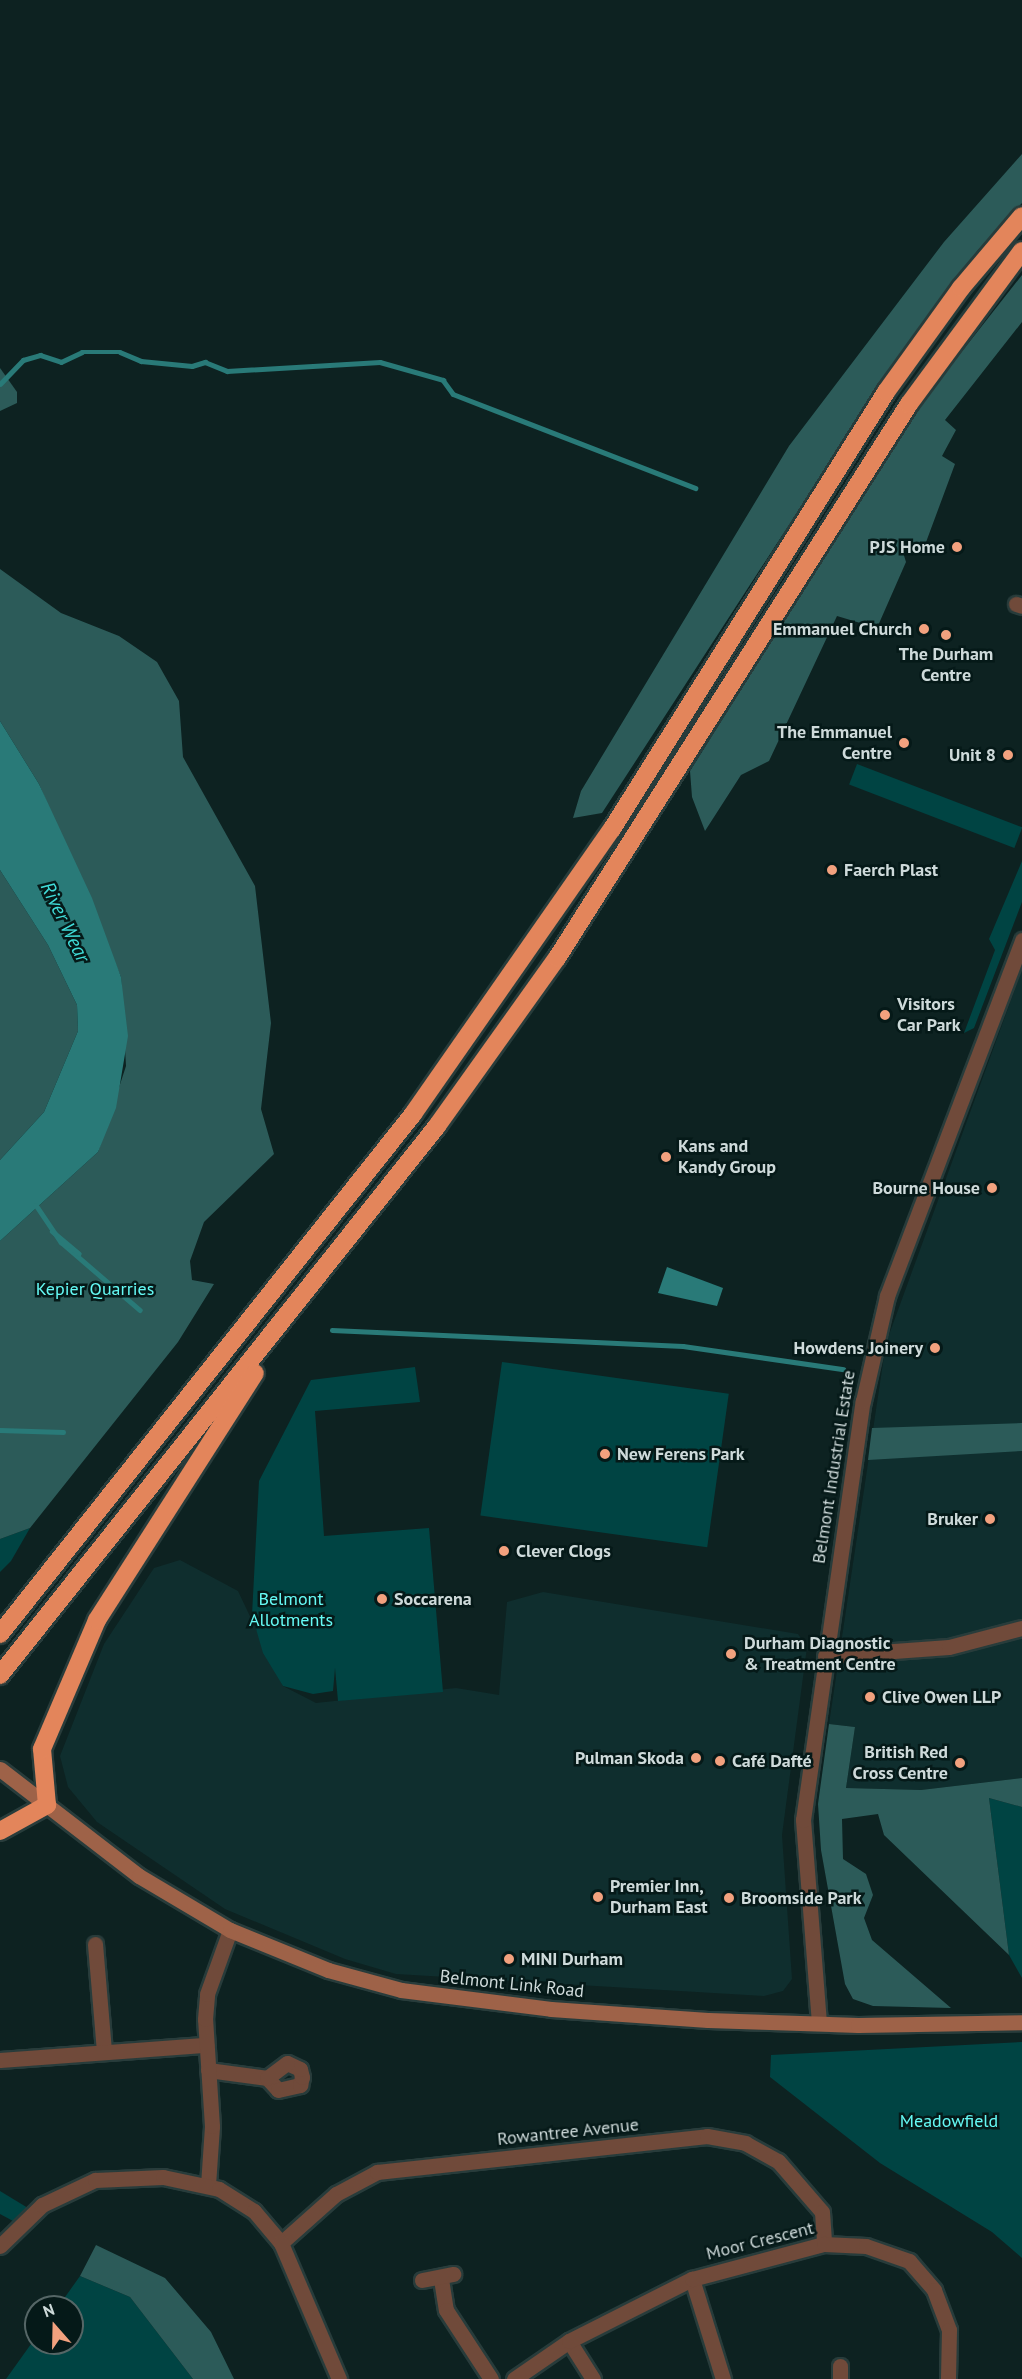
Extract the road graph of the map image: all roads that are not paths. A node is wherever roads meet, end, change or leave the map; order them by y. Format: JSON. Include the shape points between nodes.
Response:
{"nodes":[{"id":1,"x":1022,"y":216,"type":"edge"},
{"id":2,"x":1022,"y":251,"type":"edge"},
{"id":3,"x":1022,"y":940,"type":"edge"},
{"id":4,"x":339,"y":1251,"type":"junction"},
{"id":5,"x":1022,"y":1628,"type":"edge"},
{"id":6,"x":0,"y":1634,"type":"edge"},
{"id":7,"x":825,"y":1656,"type":"junction"},
{"id":8,"x":0,"y":1674,"type":"edge"},
{"id":9,"x":0,"y":1769,"type":"edge"},
{"id":10,"x":47,"y":1805,"type":"junction"},
{"id":11,"x":0,"y":1831,"type":"edge"},
{"id":12,"x":230,"y":1930,"type":"junction"},
{"id":13,"x":94,"y":1944,"type":"dead end"},
{"id":14,"x":1022,"y":2022,"type":"edge"},
{"id":15,"x":819,"y":2023,"type":"junction"},
{"id":16,"x":206,"y":2044,"type":"junction"},
{"id":17,"x":104,"y":2052,"type":"junction"},
{"id":18,"x":0,"y":2060,"type":"edge"},
{"id":19,"x":208,"y":2070,"type":"junction"},
{"id":20,"x":267,"y":2078,"type":"dead end"},
{"id":21,"x":208,"y":2185,"type":"junction"},
{"id":22,"x":281,"y":2243,"type":"junction"},
{"id":23,"x":824,"y":2244,"type":"junction"},
{"id":24,"x":0,"y":2247,"type":"edge"},
{"id":25,"x":692,"y":2279,"type":"junction"},
{"id":26,"x":422,"y":2280,"type":"dead end"},
{"id":27,"x":570,"y":2341,"type":"junction"},
{"id":28,"x":339,"y":2379,"type":"edge"},
{"id":29,"x":491,"y":2379,"type":"edge"},
{"id":30,"x":514,"y":2379,"type":"edge"},
{"id":31,"x":593,"y":2379,"type":"edge"},
{"id":32,"x":723,"y":2379,"type":"edge"},
{"id":33,"x":948,"y":2379,"type":"edge"}],
"edges":[{"from":1,"to":6,"type":"highway","via":[[886,392],[612,829],[413,1114]]},
{"from":2,"to":4,"type":"highway","via":[[909,404],[557,958]]},
{"from":3,"to":7,"type":"street","name":"Belmont Industrial Estate","via":[[876,1335]]},
{"from":4,"to":8,"type":"highway"},
{"from":4,"to":10,"type":"highway","via":[[97,1620],[42,1749]]},
{"from":5,"to":7,"type":"street","via":[[949,1647]]},
{"from":7,"to":15,"type":"street","name":"Belmont Industrial Estate","via":[[802,1849]]},
{"from":9,"to":10,"type":"street","name":"Belmont Link Road"},
{"from":10,"to":11,"type":"highway"},
{"from":10,"to":12,"type":"street","name":"Belmont Link Road","via":[[139,1876]]},
{"from":12,"to":15,"type":"street","name":"Belmont Link Road","via":[[328,1970],[412,1991],[551,2009]]},
{"from":12,"to":16,"type":"street","via":[[207,1994]]},
{"from":13,"to":17,"type":"street"},
{"from":14,"to":15,"type":"street","name":"Belmont Link Road"},
{"from":16,"to":17,"type":"street"},
{"from":16,"to":19,"type":"street"},
{"from":17,"to":18,"type":"street"},
{"from":19,"to":20,"type":"street"},
{"from":19,"to":21,"type":"street","via":[[213,2156]]},
{"from":21,"to":22,"type":"street","via":[[254,2211]]},
{"from":21,"to":24,"type":"street","via":[[163,2177],[95,2180],[42,2205]]},
{"from":22,"to":23,"type":"street","name":"Rowantree Avenue","via":[[336,2194],[377,2172],[708,2136],[746,2143],[778,2161],[822,2212]]},
{"from":22,"to":28,"type":"street"},
{"from":23,"to":25,"type":"street","name":"Moor Crescent"},
{"from":23,"to":33,"type":"street","name":"Moor Crescent","via":[[866,2246],[909,2261],[934,2290],[949,2330]]},
{"from":25,"to":27,"type":"street","name":"Moor Crescent"},
{"from":25,"to":32,"type":"street"},
{"from":26,"to":29,"type":"street","via":[[447,2276],[446,2310]]},
{"from":27,"to":30,"type":"street","name":"Moor Crescent"},
{"from":27,"to":31,"type":"street"}]}
